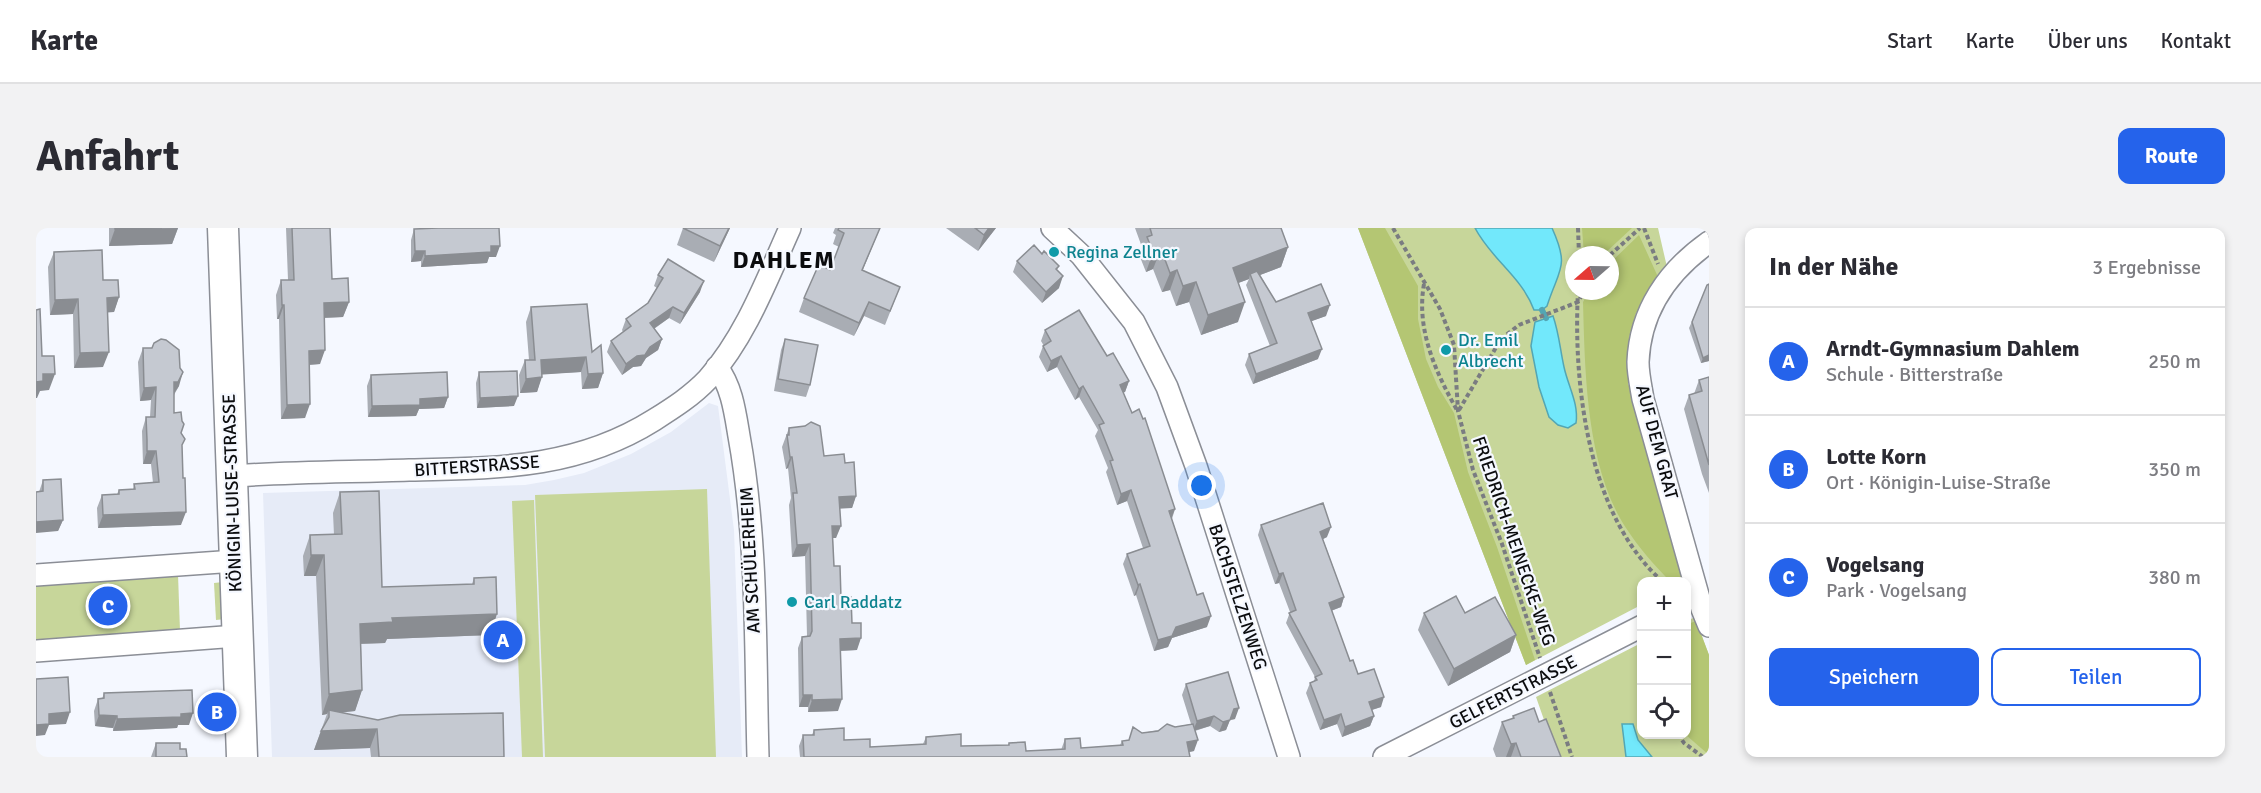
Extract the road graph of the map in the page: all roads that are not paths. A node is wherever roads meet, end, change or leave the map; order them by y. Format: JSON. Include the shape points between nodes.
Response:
{"nodes":[{"id":1,"x":223,"y":228,"type":"edge"},
{"id":2,"x":790,"y":228,"type":"edge"},
{"id":3,"x":1052,"y":228,"type":"edge"},
{"id":4,"x":1709,"y":242,"type":"edge"},
{"id":5,"x":717,"y":367,"type":"junction"},
{"id":6,"x":232,"y":476,"type":"junction"},
{"id":7,"x":235,"y":561,"type":"junction"},
{"id":8,"x":36,"y":575,"type":"edge"},
{"id":9,"x":1698,"y":596,"type":"edge"},
{"id":10,"x":1709,"y":626,"type":"edge"},
{"id":11,"x":1637,"y":628,"type":"edge"},
{"id":12,"x":237,"y":636,"type":"junction"},
{"id":13,"x":36,"y":651,"type":"edge"},
{"id":14,"x":242,"y":757,"type":"edge"},
{"id":15,"x":758,"y":757,"type":"edge"},
{"id":16,"x":1289,"y":757,"type":"edge"},
{"id":17,"x":1384,"y":757,"type":"edge"}],
"edges":[{"from":1,"to":6,"type":"main road","name":"KÖNIGIN-LUISE-STRASSE"},
{"from":2,"to":5,"type":"street","name":"BITTERSTRASSE","via":[[756,303]]},
{"from":3,"to":16,"type":"street","name":"BACHSTELZENWEG","via":[[1081,255],[1134,322],[1167,387]]},
{"from":4,"to":9,"type":"street","name":"AUF DEM GRAT","via":[[1669,278],[1649,309],[1641,334],[1638,365],[1643,399]]},
{"from":5,"to":6,"type":"street","name":"BITTERSTRASSE","via":[[695,392],[670,410],[637,430],[574,456],[504,468]]},
{"from":5,"to":15,"type":"street","name":"AM SCHÜLERHEIM","via":[[726,379],[733,404],[750,517]]},
{"from":6,"to":7,"type":"main road","name":"KÖNIGIN-LUISE-STRASSE"},
{"from":7,"to":8,"type":"street"},
{"from":7,"to":12,"type":"main road","name":"KÖNIGIN-LUISE-STRASSE"},
{"from":9,"to":10,"type":"street","name":"AUF DEM GRAT"},
{"from":11,"to":17,"type":"street","name":"GELFERTSTRASSE"},
{"from":12,"to":13,"type":"street"},
{"from":12,"to":14,"type":"main road","name":"KÖNIGIN-LUISE-STRASSE"}]}
